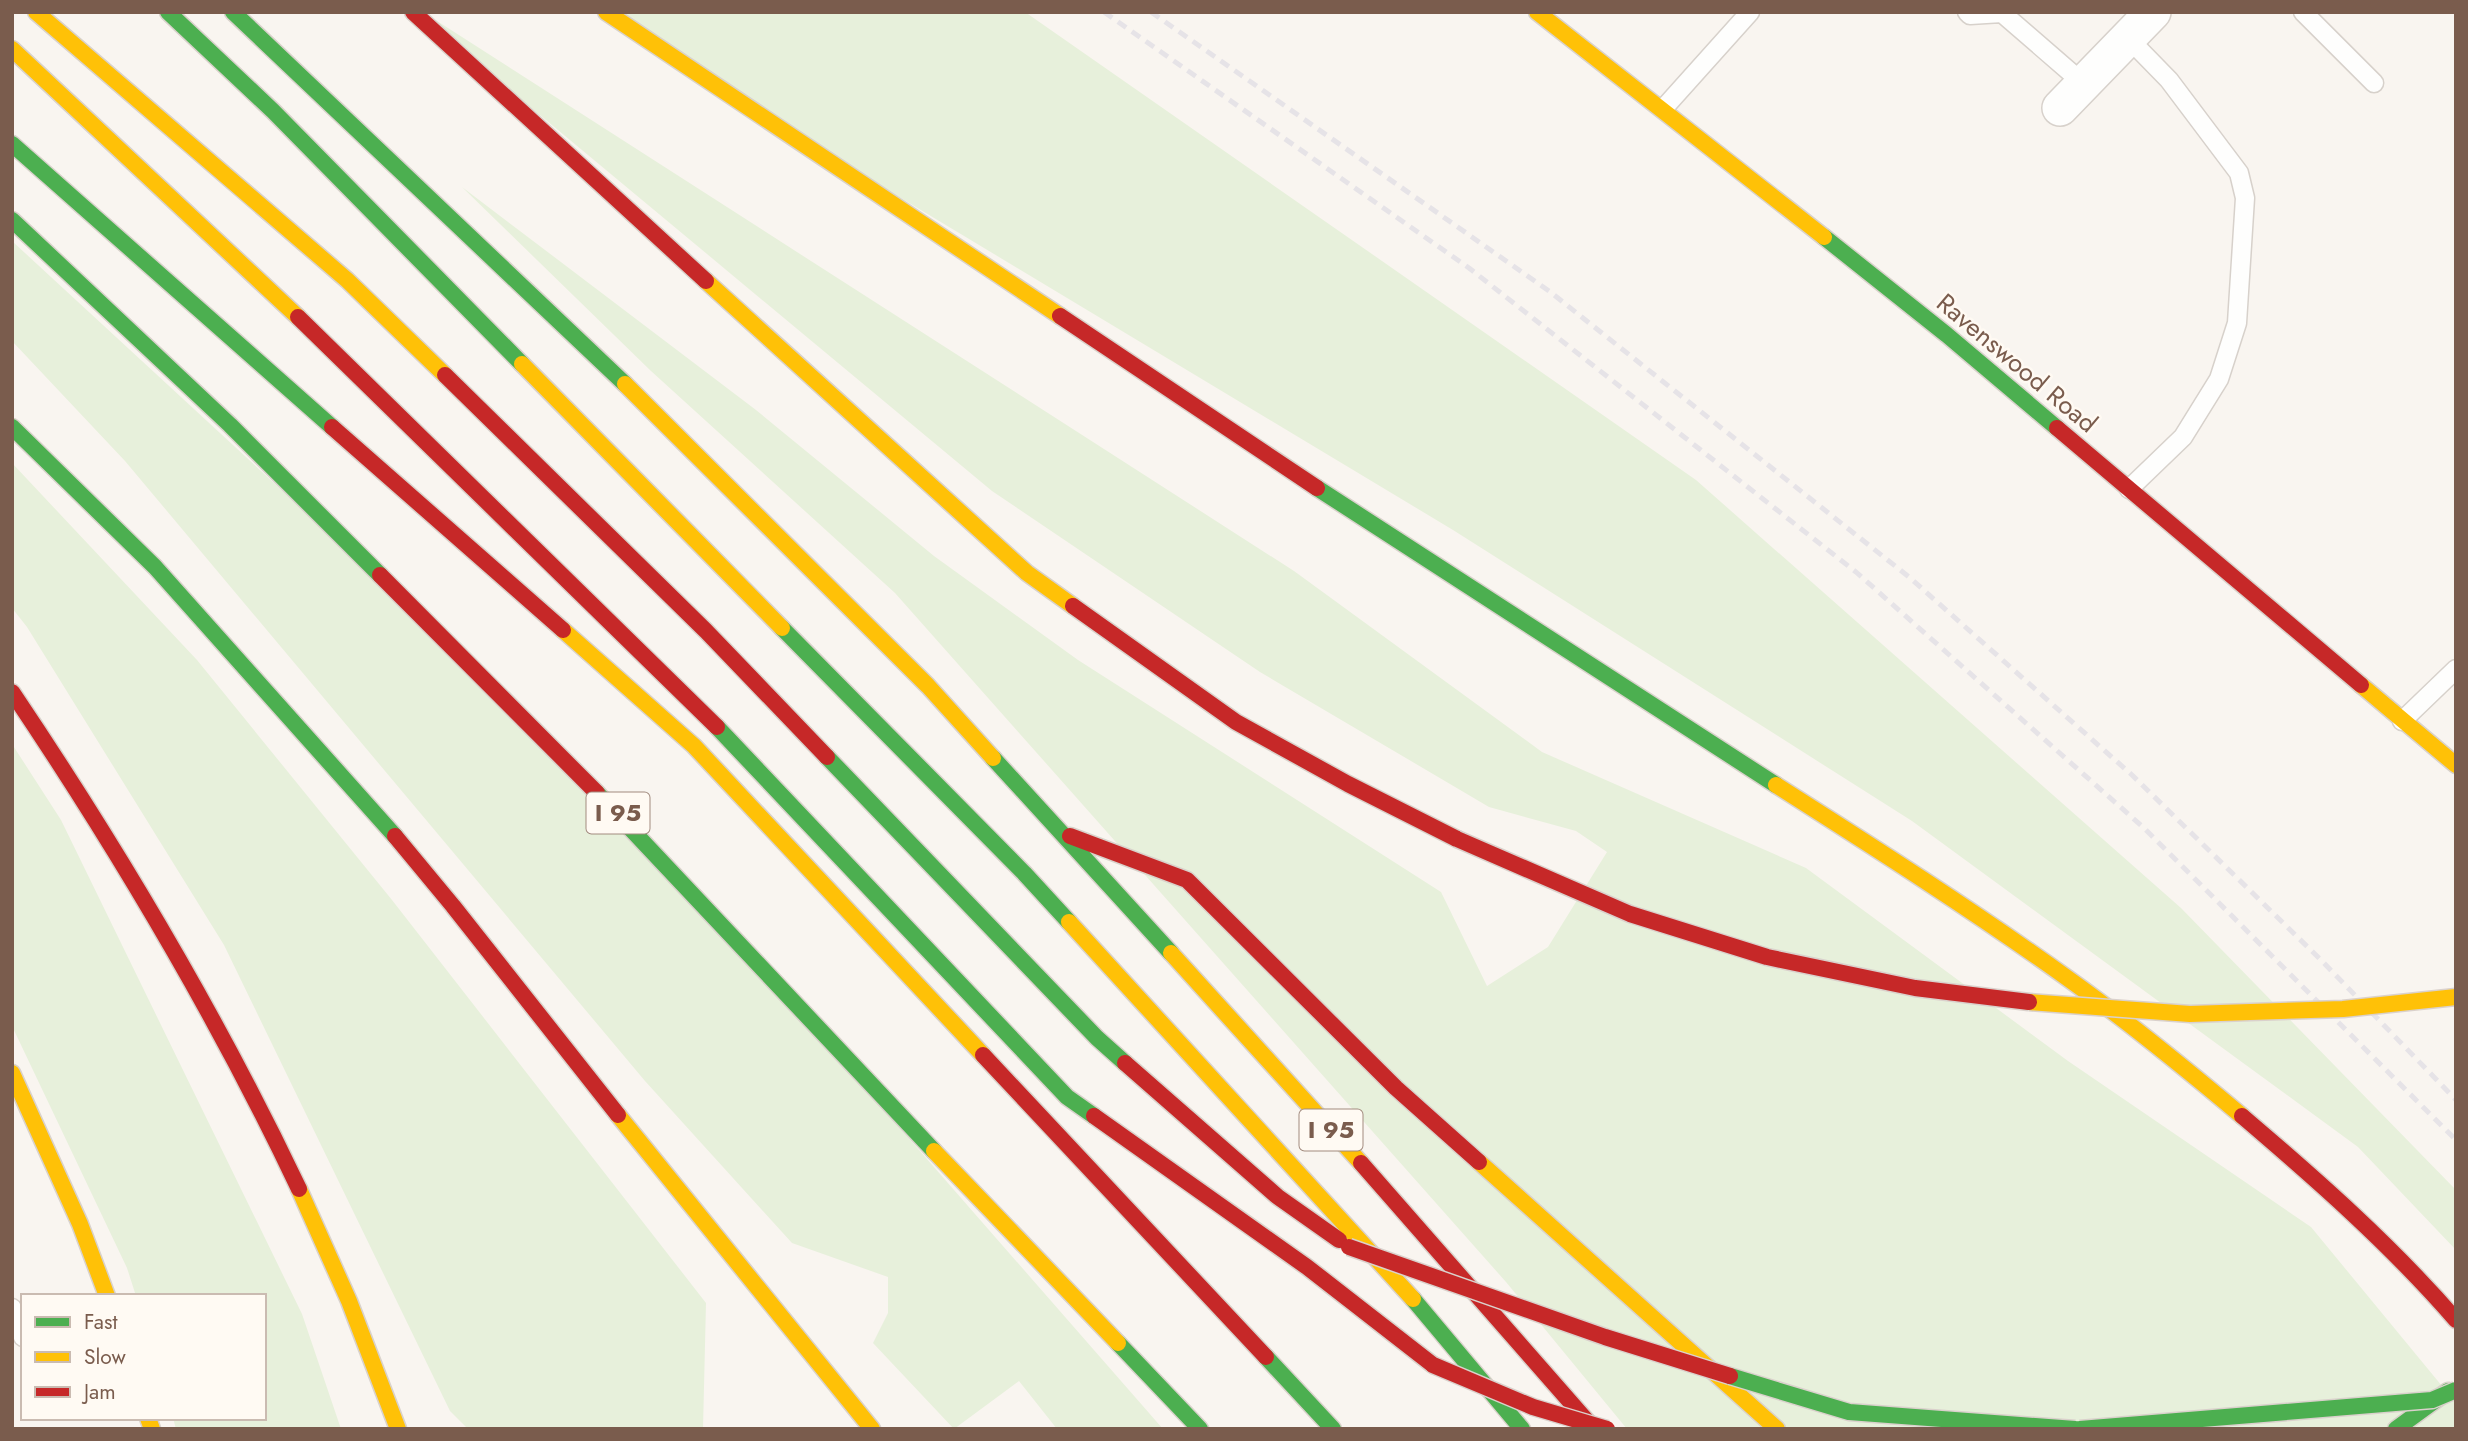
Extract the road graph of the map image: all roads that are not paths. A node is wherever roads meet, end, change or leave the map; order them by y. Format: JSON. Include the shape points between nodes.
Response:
{"nodes":[{"id":1,"x":36,"y":12,"type":"edge"},
{"id":2,"x":168,"y":12,"type":"edge"},
{"id":3,"x":233,"y":12,"type":"edge"},
{"id":4,"x":413,"y":12,"type":"edge"},
{"id":5,"x":606,"y":12,"type":"edge"},
{"id":6,"x":1537,"y":12,"type":"edge"},
{"id":7,"x":1750,"y":12,"type":"edge"},
{"id":8,"x":1967,"y":12,"type":"edge"},
{"id":9,"x":2153,"y":12,"type":"edge"},
{"id":10,"x":2303,"y":12,"type":"edge"},
{"id":11,"x":2128,"y":38,"type":"junction"},
{"id":12,"x":12,"y":49,"type":"edge"},
{"id":13,"x":2374,"y":83,"type":"dead end"},
{"id":14,"x":2072,"y":96,"type":"joint"},
{"id":15,"x":1663,"y":109,"type":"junction"},
{"id":16,"x":12,"y":144,"type":"edge"},
{"id":17,"x":12,"y":220,"type":"edge"},
{"id":18,"x":12,"y":426,"type":"edge"},
{"id":19,"x":2129,"y":489,"type":"junction"},
{"id":20,"x":2456,"y":669,"type":"edge"},
{"id":21,"x":12,"y":692,"type":"edge"},
{"id":22,"x":2402,"y":721,"type":"junction"},
{"id":23,"x":2456,"y":765,"type":"edge"},
{"id":24,"x":1065,"y":834,"type":"junction"},
{"id":25,"x":2456,"y":998,"type":"edge"},
{"id":26,"x":12,"y":1073,"type":"edge"},
{"id":27,"x":106,"y":1294,"type":"edge"},
{"id":28,"x":12,"y":1308,"type":"edge"},
{"id":29,"x":2456,"y":1320,"type":"edge"},
{"id":30,"x":21,"y":1332,"type":"edge"},
{"id":31,"x":2456,"y":1385,"type":"edge"},
{"id":32,"x":2456,"y":1391,"type":"edge"},
{"id":33,"x":398,"y":1429,"type":"edge"},
{"id":34,"x":872,"y":1429,"type":"edge"},
{"id":35,"x":1200,"y":1429,"type":"edge"},
{"id":36,"x":1333,"y":1429,"type":"edge"},
{"id":37,"x":1522,"y":1429,"type":"edge"},
{"id":38,"x":1594,"y":1429,"type":"edge"},
{"id":39,"x":1607,"y":1429,"type":"edge"},
{"id":40,"x":1777,"y":1429,"type":"edge"},
{"id":41,"x":2077,"y":1429,"type":"edge"},
{"id":42,"x":2396,"y":1429,"type":"edge"}],
"edges":[{"from":1,"to":41,"type":"main road","bridge":true,"via":[[347,280],[706,631],[1097,1038],[1279,1197],[1349,1247],[1605,1337],[1849,1412]]},
{"from":2,"to":37,"type":"main road","via":[[283,121],[1024,873],[1402,1285]]},
{"from":3,"to":24,"type":"main road","number":"I 95","via":[[775,533],[928,686]]},
{"from":4,"to":25,"type":"main road","bridge":true,"via":[[1027,573],[1236,722],[1457,839],[1630,914],[1767,957],[1915,988],[2054,1005],[2190,1014],[2343,1009]]},
{"from":5,"to":29,"type":"main road","via":[[1401,544],[1931,884],[2072,981],[2324,1185]]},
{"from":6,"to":15,"type":"main road","name":"Ravenswood Road"},
{"from":7,"to":15,"type":"lane"},
{"from":8,"to":14,"type":"lane","via":[[2002,13]]},
{"from":9,"to":11,"type":"street"},
{"from":10,"to":13,"type":"lane"},
{"from":11,"to":14,"type":"street"},
{"from":11,"to":19,"type":"lane","via":[[2169,80],[2239,173],[2245,198],[2237,323],[2219,379],[2183,437]]},
{"from":12,"to":39,"type":"main road","bridge":true,"via":[[357,373],[711,721],[1067,1097],[1307,1267],[1433,1365],[1533,1407]]},
{"from":15,"to":19,"type":"main road","name":"Ravenswood Road","via":[[1947,335]]},
{"from":16,"to":36,"type":"main road","via":[[694,746]]},
{"from":17,"to":35,"type":"main road","number":"I 95","via":[[230,425],[614,810]]},
{"from":18,"to":34,"type":"main road","via":[[155,567],[360,795]]},
{"from":19,"to":22,"type":"main road","name":"Ravenswood Road"},
{"from":20,"to":22,"type":"lane"},
{"from":21,"to":33,"type":"main road","via":[[148,908],[260,1109],[350,1300]]},
{"from":22,"to":23,"type":"main road","name":"Ravenswood Road"},
{"from":24,"to":38,"type":"main road","number":"I 95"},
{"from":24,"to":40,"type":"main road","via":[[1187,880],[1396,1088]]},
{"from":26,"to":27,"type":"main road"},
{"from":28,"to":30,"type":"lane"},
{"from":31,"to":42,"type":"main road","bridge":true},
{"from":32,"to":41,"type":"main road","bridge":true,"via":[[2432,1400]]}]}
